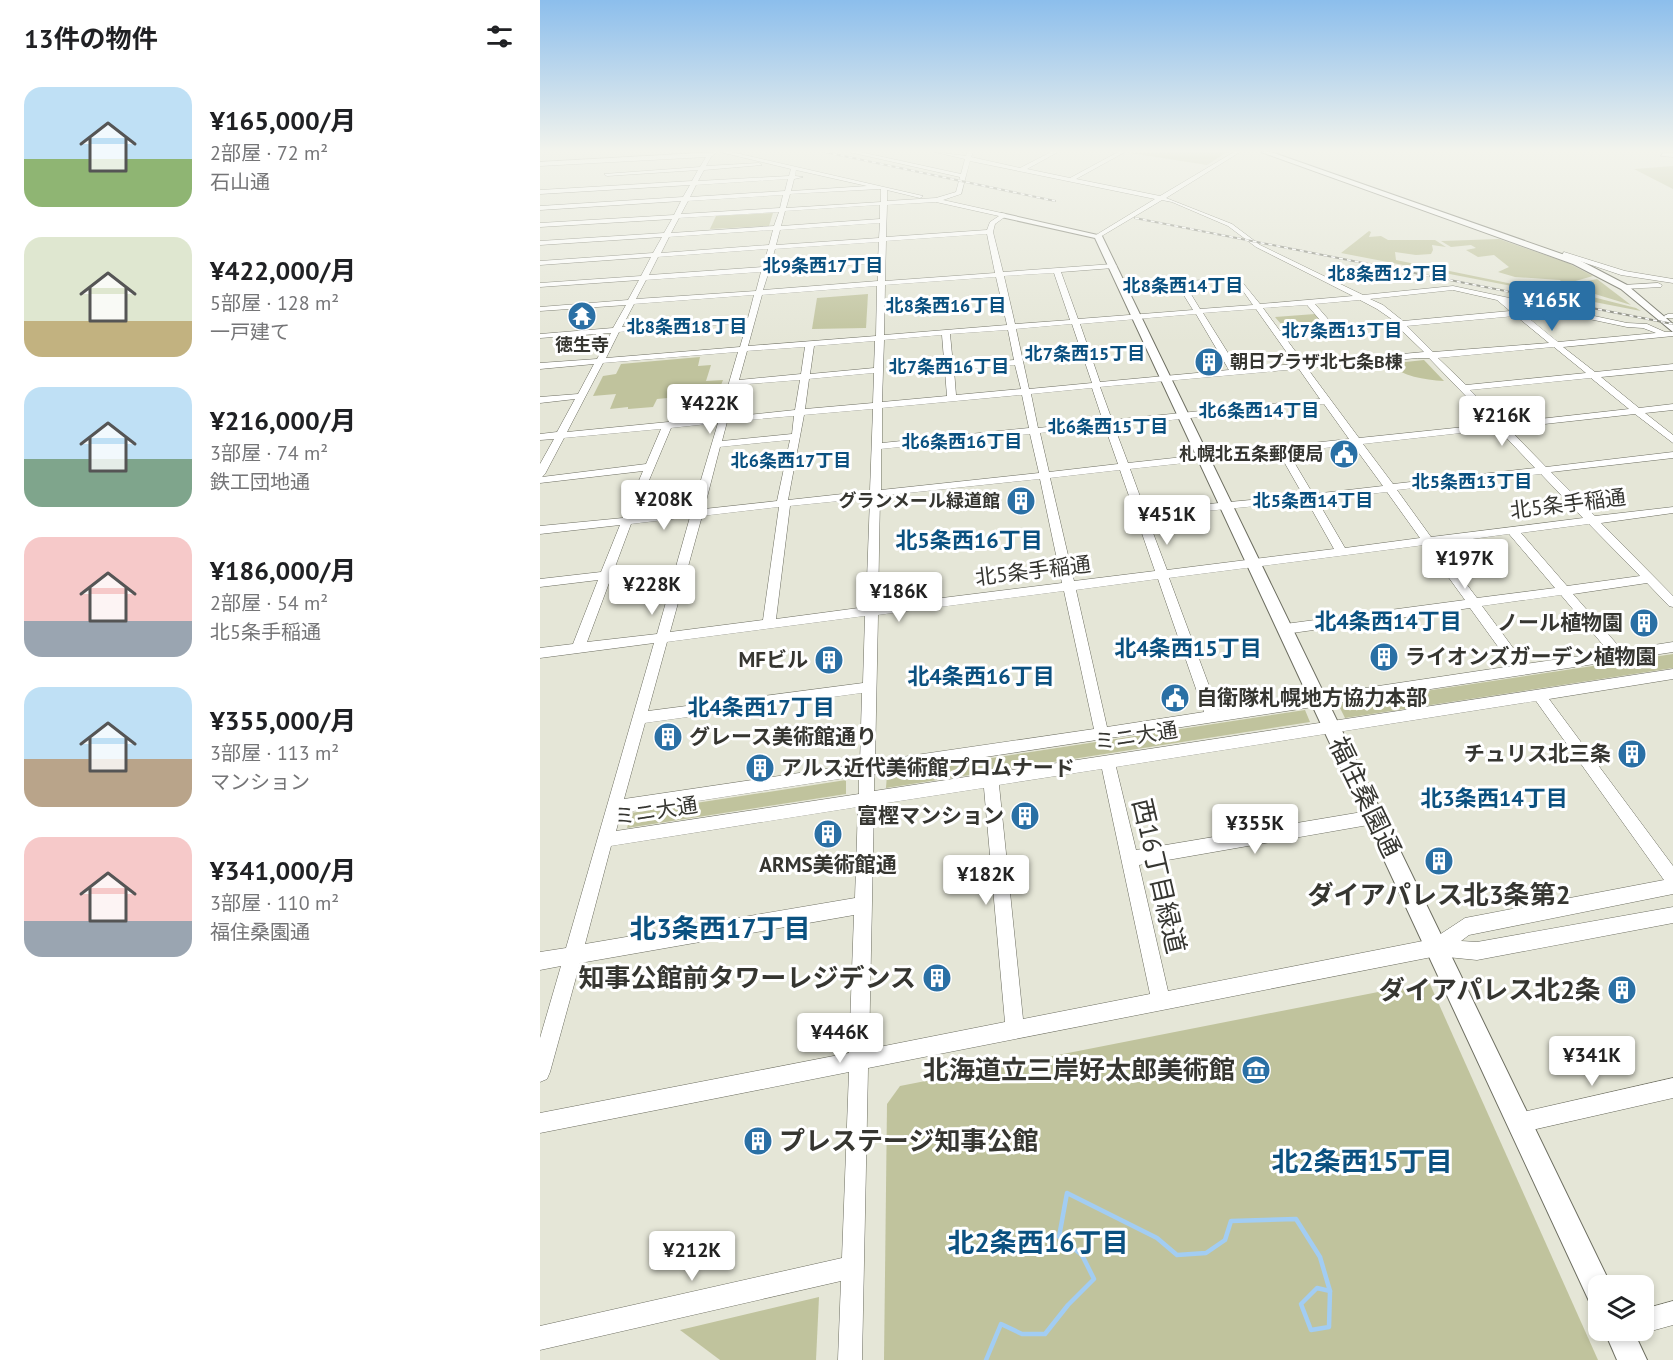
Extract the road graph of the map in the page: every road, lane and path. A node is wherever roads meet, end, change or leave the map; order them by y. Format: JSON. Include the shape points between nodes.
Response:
{"nodes":[{"id":1,"x":575,"y":215,"type":"edge"},
{"id":2,"x":685,"y":215,"type":"edge"},
{"id":3,"x":780,"y":215,"type":"edge"},
{"id":4,"x":883,"y":215,"type":"edge"},
{"id":5,"x":1004,"y":215,"type":"edge"},
{"id":6,"x":1006,"y":215,"type":"edge"},
{"id":7,"x":1134,"y":215,"type":"edge"},
{"id":8,"x":1207,"y":215,"type":"edge"},
{"id":9,"x":1446,"y":215,"type":"edge"},
{"id":10,"x":1453,"y":215,"type":"edge"},
{"id":11,"x":677,"y":216,"type":"junction"},
{"id":12,"x":883,"y":221,"type":"junction"},
{"id":13,"x":569,"y":223,"type":"junction"},
{"id":14,"x":540,"y":225,"type":"edge"},
{"id":15,"x":777,"y":228,"type":"junction"},
{"id":16,"x":990,"y":232,"type":"junction"},
{"id":17,"x":667,"y":235,"type":"junction"},
{"id":18,"x":1098,"y":236,"type":"junction"},
{"id":19,"x":882,"y":240,"type":"junction"},
{"id":20,"x":554,"y":242,"type":"junction"},
{"id":21,"x":540,"y":243,"type":"edge"},
{"id":22,"x":771,"y":247,"type":"junction"},
{"id":23,"x":1564,"y":254,"type":"junction"},
{"id":24,"x":656,"y":255,"type":"junction"},
{"id":25,"x":540,"y":261,"type":"edge"},
{"id":26,"x":882,"y":261,"type":"junction"},
{"id":27,"x":1113,"y":267,"type":"junction"},
{"id":28,"x":765,"y":269,"type":"junction"},
{"id":29,"x":1057,"y":271,"type":"junction"},
{"id":30,"x":999,"y":275,"type":"junction"},
{"id":31,"x":645,"y":278,"type":"junction"},
{"id":32,"x":881,"y":284,"type":"junction"},
{"id":33,"x":1673,"y":284,"type":"edge"},
{"id":34,"x":540,"y":285,"type":"edge"},
{"id":35,"x":1631,"y":288,"type":"junction"},
{"id":36,"x":759,"y":293,"type":"junction"},
{"id":37,"x":1360,"y":297,"type":"junction"},
{"id":38,"x":1499,"y":298,"type":"junction"},
{"id":39,"x":1308,"y":302,"type":"junction"},
{"id":40,"x":631,"y":303,"type":"junction"},
{"id":41,"x":1258,"y":306,"type":"junction"},
{"id":42,"x":540,"y":309,"type":"edge"},
{"id":43,"x":1198,"y":311,"type":"junction"},
{"id":44,"x":1518,"y":313,"type":"junction"},
{"id":45,"x":1137,"y":316,"type":"junction"},
{"id":46,"x":1671,"y":317,"type":"edge"},
{"id":47,"x":751,"y":320,"type":"junction"},
{"id":48,"x":1074,"y":322,"type":"junction"},
{"id":49,"x":1400,"y":323,"type":"junction"},
{"id":50,"x":1011,"y":327,"type":"junction"},
{"id":51,"x":1331,"y":328,"type":"junction"},
{"id":52,"x":616,"y":330,"type":"junction"},
{"id":53,"x":946,"y":332,"type":"junction"},
{"id":54,"x":1671,"y":332,"type":"edge"},
{"id":55,"x":1277,"y":334,"type":"junction"},
{"id":56,"x":540,"y":336,"type":"edge"},
{"id":57,"x":879,"y":338,"type":"junction"},
{"id":58,"x":810,"y":344,"type":"junction"},
{"id":59,"x":1556,"y":344,"type":"junction"},
{"id":60,"x":743,"y":349,"type":"junction"},
{"id":61,"x":1431,"y":355,"type":"junction"},
{"id":62,"x":600,"y":361,"type":"junction"},
{"id":63,"x":1018,"y":362,"type":"junction"},
{"id":64,"x":540,"y":366,"type":"edge"},
{"id":65,"x":1301,"y":366,"type":"junction"},
{"id":66,"x":1673,"y":367,"type":"edge"},
{"id":67,"x":949,"y":368,"type":"junction"},
{"id":68,"x":879,"y":370,"type":"junction"},
{"id":69,"x":1235,"y":372,"type":"junction"},
{"id":70,"x":1593,"y":375,"type":"junction"},
{"id":71,"x":805,"y":376,"type":"junction"},
{"id":72,"x":1166,"y":379,"type":"junction"},
{"id":73,"x":734,"y":383,"type":"junction"},
{"id":74,"x":1096,"y":385,"type":"junction"},
{"id":75,"x":1463,"y":388,"type":"junction"},
{"id":76,"x":1026,"y":392,"type":"junction"},
{"id":77,"x":581,"y":396,"type":"junction"},
{"id":78,"x":952,"y":399,"type":"junction"},
{"id":79,"x":540,"y":400,"type":"edge"},
{"id":80,"x":1327,"y":401,"type":"junction"},
{"id":81,"x":878,"y":406,"type":"junction"},
{"id":82,"x":1673,"y":408,"type":"edge"},
{"id":83,"x":1638,"y":411,"type":"junction"},
{"id":84,"x":799,"y":413,"type":"junction"},
{"id":85,"x":1184,"y":416,"type":"junction"},
{"id":86,"x":723,"y":420,"type":"junction"},
{"id":87,"x":1108,"y":423,"type":"junction"},
{"id":88,"x":667,"y":426,"type":"junction"},
{"id":89,"x":1500,"y":426,"type":"junction"},
{"id":90,"x":1034,"y":431,"type":"junction"},
{"id":91,"x":560,"y":435,"type":"junction"},
{"id":92,"x":796,"y":436,"type":"junction"},
{"id":93,"x":540,"y":437,"type":"edge"},
{"id":94,"x":1673,"y":440,"type":"edge"},
{"id":95,"x":1356,"y":442,"type":"junction"},
{"id":96,"x":716,"y":445,"type":"junction"},
{"id":97,"x":876,"y":447,"type":"junction"},
{"id":98,"x":1282,"y":450,"type":"junction"},
{"id":99,"x":1673,"y":455,"type":"edge"},
{"id":100,"x":1204,"y":458,"type":"junction"},
{"id":101,"x":649,"y":467,"type":"junction"},
{"id":102,"x":1124,"y":467,"type":"junction"},
{"id":103,"x":1543,"y":470,"type":"junction"},
{"id":104,"x":540,"y":474,"type":"edge"},
{"id":105,"x":1044,"y":475,"type":"junction"},
{"id":106,"x":540,"y":480,"type":"edge"},
{"id":107,"x":1389,"y":487,"type":"junction"},
{"id":108,"x":875,"y":493,"type":"junction"},
{"id":109,"x":1310,"y":497,"type":"junction"},
{"id":110,"x":783,"y":503,"type":"junction"},
{"id":111,"x":1227,"y":506,"type":"junction"},
{"id":112,"x":1673,"y":510,"type":"edge"},
{"id":113,"x":697,"y":513,"type":"junction"},
{"id":114,"x":1140,"y":514,"type":"junction"},
{"id":115,"x":627,"y":520,"type":"junction"},
{"id":116,"x":1593,"y":520,"type":"junction"},
{"id":117,"x":540,"y":530,"type":"edge"},
{"id":118,"x":1512,"y":530,"type":"junction"},
{"id":119,"x":1428,"y":541,"type":"junction"},
{"id":120,"x":1342,"y":552,"type":"junction"},
{"id":121,"x":1254,"y":563,"type":"junction"},
{"id":122,"x":606,"y":574,"type":"junction"},
{"id":123,"x":1161,"y":575,"type":"junction"},
{"id":124,"x":1650,"y":579,"type":"junction"},
{"id":125,"x":540,"y":583,"type":"edge"},
{"id":126,"x":1069,"y":586,"type":"junction"},
{"id":127,"x":1563,"y":591,"type":"junction"},
{"id":128,"x":1673,"y":603,"type":"edge"},
{"id":129,"x":1474,"y":604,"type":"junction"},
{"id":130,"x":872,"y":611,"type":"junction"},
{"id":131,"x":769,"y":625,"type":"junction"},
{"id":132,"x":1285,"y":629,"type":"junction"},
{"id":133,"x":662,"y":638,"type":"junction"},
{"id":134,"x":1673,"y":647,"type":"edge"},
{"id":135,"x":578,"y":648,"type":"junction"},
{"id":136,"x":540,"y":653,"type":"edge"},
{"id":137,"x":1619,"y":655,"type":"junction"},
{"id":138,"x":1522,"y":670,"type":"junction"},
{"id":139,"x":1673,"y":674,"type":"edge"},
{"id":140,"x":869,"y":687,"type":"junction"},
{"id":141,"x":1539,"y":695,"type":"junction"},
{"id":142,"x":1319,"y":701,"type":"junction"},
{"id":143,"x":1213,"y":717,"type":"junction"},
{"id":144,"x":639,"y":718,"type":"junction"},
{"id":145,"x":1331,"y":727,"type":"junction"},
{"id":146,"x":1102,"y":734,"type":"junction"},
{"id":147,"x":1108,"y":762,"type":"junction"},
{"id":148,"x":868,"y":769,"type":"junction"},
{"id":149,"x":991,"y":780,"type":"junction"},
{"id":150,"x":867,"y":799,"type":"junction"},
{"id":151,"x":615,"y":807,"type":"junction"},
{"id":152,"x":1374,"y":817,"type":"junction"},
{"id":153,"x":605,"y":840,"type":"junction"},
{"id":154,"x":1130,"y":859,"type":"junction"},
{"id":155,"x":1673,"y":879,"type":"edge"},
{"id":156,"x":1673,"y":886,"type":"edge"},
{"id":157,"x":864,"y":905,"type":"junction"},
{"id":158,"x":1673,"y":915,"type":"edge"},
{"id":159,"x":1437,"y":947,"type":"junction"},
{"id":160,"x":573,"y":956,"type":"junction"},
{"id":161,"x":540,"y":961,"type":"edge"},
{"id":162,"x":1161,"y":1000,"type":"junction"},
{"id":163,"x":1015,"y":1029,"type":"junction"},
{"id":164,"x":859,"y":1060,"type":"junction"},
{"id":165,"x":540,"y":1072,"type":"edge"},
{"id":166,"x":1673,"y":1088,"type":"edge"},
{"id":167,"x":540,"y":1123,"type":"edge"},
{"id":168,"x":1519,"y":1123,"type":"junction"},
{"id":169,"x":853,"y":1267,"type":"junction"},
{"id":170,"x":1591,"y":1275,"type":"edge"},
{"id":171,"x":1673,"y":1313,"type":"edge"},
{"id":172,"x":1654,"y":1318,"type":"edge"},
{"id":173,"x":540,"y":1338,"type":"edge"},
{"id":174,"x":1623,"y":1341,"type":"edge"},
{"id":175,"x":850,"y":1360,"type":"edge"},
{"id":176,"x":1632,"y":1360,"type":"edge"}],
"edges":[{"from":1,"to":13,"type":"street"},
{"from":2,"to":11,"type":"street"},
{"from":3,"to":15,"type":"street"},
{"from":4,"to":12,"type":"street"},
{"from":5,"to":16,"type":"street","via":[[992,223]]},
{"from":6,"to":18,"type":"main road"},
{"from":7,"to":18,"type":"street"},
{"from":8,"to":37,"type":"street"},
{"from":9,"to":35,"type":"main road","via":[[1560,255]]},
{"from":10,"to":23,"type":"main road"},
{"from":11,"to":13,"type":"street"},
{"from":11,"to":17,"type":"street"},
{"from":12,"to":15,"type":"street"},
{"from":12,"to":19,"type":"street"},
{"from":13,"to":14,"type":"street"},
{"from":13,"to":20,"type":"street"},
{"from":15,"to":17,"type":"street"},
{"from":15,"to":22,"type":"street"},
{"from":16,"to":19,"type":"street"},
{"from":16,"to":30,"type":"street"},
{"from":17,"to":20,"type":"street"},
{"from":17,"to":24,"type":"street"},
{"from":18,"to":27,"type":"main road","name":"福住桑園通"},
{"from":19,"to":22,"type":"street"},
{"from":19,"to":26,"type":"street"},
{"from":20,"to":21,"type":"street"},
{"from":20,"to":25,"type":"street"},
{"from":22,"to":24,"type":"street"},
{"from":22,"to":28,"type":"street"},
{"from":23,"to":33,"type":"street"},
{"from":23,"to":35,"type":"main road","via":[[1605,270]]},
{"from":24,"to":25,"type":"street"},
{"from":24,"to":31,"type":"street"},
{"from":26,"to":28,"type":"street"},
{"from":26,"to":32,"type":"street"},
{"from":27,"to":29,"type":"street"},
{"from":27,"to":45,"type":"main road","name":"福住桑園通"},
{"from":28,"to":31,"type":"street"},
{"from":28,"to":36,"type":"street"},
{"from":29,"to":30,"type":"street"},
{"from":29,"to":48,"type":"street"},
{"from":30,"to":32,"type":"street"},
{"from":30,"to":50,"type":"street"},
{"from":31,"to":34,"type":"street"},
{"from":31,"to":40,"type":"street"},
{"from":32,"to":36,"type":"street"},
{"from":32,"to":57,"type":"street"},
{"from":33,"to":35,"type":"street"},
{"from":35,"to":46,"type":"main road"},
{"from":35,"to":54,"type":"main road"},
{"from":36,"to":40,"type":"street"},
{"from":36,"to":47,"type":"street"},
{"from":37,"to":38,"type":"street","via":[[1453,288]]},
{"from":37,"to":39,"type":"street"},
{"from":37,"to":49,"type":"street"},
{"from":38,"to":44,"type":"street"},
{"from":38,"to":54,"type":"street"},
{"from":39,"to":41,"type":"street"},
{"from":39,"to":51,"type":"street"},
{"from":40,"to":42,"type":"street"},
{"from":40,"to":52,"type":"street"},
{"from":41,"to":43,"type":"street"},
{"from":41,"to":43,"type":"street","via":[[1238,279],[1181,284]]},
{"from":41,"to":55,"type":"street"},
{"from":43,"to":45,"type":"street"},
{"from":43,"to":69,"type":"street"},
{"from":44,"to":49,"type":"street"},
{"from":44,"to":59,"type":"street"},
{"from":45,"to":48,"type":"street"},
{"from":45,"to":72,"type":"main road","name":"福住桑園通"},
{"from":47,"to":52,"type":"street"},
{"from":47,"to":60,"type":"street"},
{"from":48,"to":50,"type":"street"},
{"from":48,"to":74,"type":"street"},
{"from":49,"to":51,"type":"street"},
{"from":49,"to":61,"type":"street"},
{"from":50,"to":53,"type":"street"},
{"from":50,"to":63,"type":"street"},
{"from":51,"to":55,"type":"street"},
{"from":52,"to":56,"type":"street"},
{"from":52,"to":62,"type":"street"},
{"from":53,"to":57,"type":"street"},
{"from":53,"to":67,"type":"street"},
{"from":54,"to":59,"type":"street"},
{"from":55,"to":65,"type":"street"},
{"from":57,"to":58,"type":"street"},
{"from":57,"to":68,"type":"street"},
{"from":58,"to":60,"type":"street"},
{"from":58,"to":71,"type":"street"},
{"from":59,"to":61,"type":"street"},
{"from":59,"to":70,"type":"street"},
{"from":60,"to":62,"type":"street"},
{"from":60,"to":73,"type":"street"},
{"from":61,"to":65,"type":"street"},
{"from":61,"to":75,"type":"street"},
{"from":62,"to":64,"type":"street"},
{"from":62,"to":77,"type":"street"},
{"from":63,"to":67,"type":"street"},
{"from":63,"to":76,"type":"street"},
{"from":65,"to":69,"type":"street"},
{"from":65,"to":80,"type":"street"},
{"from":66,"to":70,"type":"street"},
{"from":67,"to":78,"type":"street"},
{"from":68,"to":71,"type":"street"},
{"from":68,"to":81,"type":"street"},
{"from":69,"to":72,"type":"street"},
{"from":70,"to":75,"type":"street"},
{"from":70,"to":83,"type":"street"},
{"from":71,"to":73,"type":"street"},
{"from":71,"to":84,"type":"street"},
{"from":72,"to":74,"type":"street"},
{"from":72,"to":85,"type":"main road","name":"福住桑園通"},
{"from":73,"to":86,"type":"street"},
{"from":74,"to":76,"type":"street"},
{"from":74,"to":87,"type":"street"},
{"from":75,"to":89,"type":"street"},
{"from":76,"to":78,"type":"street"},
{"from":76,"to":90,"type":"street"},
{"from":77,"to":79,"type":"street"},
{"from":77,"to":91,"type":"street"},
{"from":78,"to":81,"type":"street"},
{"from":80,"to":85,"type":"street"},
{"from":80,"to":95,"type":"street"},
{"from":81,"to":84,"type":"street"},
{"from":81,"to":97,"type":"street"},
{"from":82,"to":83,"type":"street"},
{"from":83,"to":89,"type":"street"},
{"from":83,"to":94,"type":"street"},
{"from":84,"to":86,"type":"street"},
{"from":84,"to":92,"type":"street"},
{"from":85,"to":87,"type":"street"},
{"from":85,"to":100,"type":"main road","name":"福住桑園通"},
{"from":86,"to":88,"type":"street"},
{"from":86,"to":96,"type":"street"},
{"from":87,"to":90,"type":"street"},
{"from":87,"to":102,"type":"street"},
{"from":88,"to":91,"type":"street"},
{"from":88,"to":101,"type":"street"},
{"from":89,"to":95,"type":"street"},
{"from":89,"to":103,"type":"street"},
{"from":90,"to":97,"type":"street"},
{"from":90,"to":105,"type":"street"},
{"from":91,"to":93,"type":"street"},
{"from":91,"to":104,"type":"street"},
{"from":92,"to":96,"type":"street"},
{"from":92,"to":110,"type":"street"},
{"from":95,"to":98,"type":"street"},
{"from":95,"to":107,"type":"street"},
{"from":96,"to":113,"type":"street"},
{"from":97,"to":108,"type":"street"},
{"from":98,"to":100,"type":"street"},
{"from":98,"to":109,"type":"street"},
{"from":99,"to":103,"type":"street"},
{"from":100,"to":102,"type":"street"},
{"from":100,"to":111,"type":"main road","name":"福住桑園通"},
{"from":101,"to":106,"type":"street"},
{"from":101,"to":115,"type":"street"},
{"from":102,"to":105,"type":"street"},
{"from":102,"to":114,"type":"street"},
{"from":103,"to":107,"type":"street"},
{"from":103,"to":116,"type":"street"},
{"from":105,"to":108,"type":"street"},
{"from":105,"to":126,"type":"street"},
{"from":107,"to":109,"type":"street"},
{"from":107,"to":119,"type":"street"},
{"from":108,"to":110,"type":"street"},
{"from":108,"to":130,"type":"street"},
{"from":109,"to":111,"type":"street"},
{"from":109,"to":120,"type":"street"},
{"from":110,"to":113,"type":"street"},
{"from":110,"to":131,"type":"street"},
{"from":111,"to":114,"type":"street"},
{"from":111,"to":121,"type":"main road","name":"福住桑園通"},
{"from":112,"to":116,"type":"street","name":"北5条手稲通"},
{"from":113,"to":115,"type":"street"},
{"from":113,"to":133,"type":"street"},
{"from":114,"to":123,"type":"street"},
{"from":115,"to":117,"type":"street"},
{"from":115,"to":122,"type":"street"},
{"from":116,"to":118,"type":"street","name":"北5条手稲通"},
{"from":116,"to":124,"type":"street"},
{"from":118,"to":119,"type":"street","name":"北5条手稲通"},
{"from":118,"to":127,"type":"street"},
{"from":119,"to":120,"type":"street","name":"北5条手稲通"},
{"from":119,"to":129,"type":"street"},
{"from":120,"to":121,"type":"street","name":"北5条手稲通"},
{"from":121,"to":123,"type":"street","name":"北5条手稲通"},
{"from":121,"to":132,"type":"main road","name":"福住桑園通"},
{"from":122,"to":125,"type":"street"},
{"from":122,"to":135,"type":"street"},
{"from":123,"to":126,"type":"street","name":"北5条手稲通"},
{"from":123,"to":143,"type":"street"},
{"from":124,"to":127,"type":"street"},
{"from":124,"to":128,"type":"street"},
{"from":126,"to":130,"type":"street","name":"北5条手稲通"},
{"from":126,"to":146,"type":"street"},
{"from":127,"to":129,"type":"street"},
{"from":127,"to":137,"type":"street"},
{"from":129,"to":132,"type":"street"},
{"from":129,"to":138,"type":"street"},
{"from":130,"to":131,"type":"street","name":"北5条手稲通"},
{"from":130,"to":140,"type":"street"},
{"from":131,"to":133,"type":"street","name":"北5条手稲通"},
{"from":132,"to":142,"type":"main road","name":"福住桑園通"},
{"from":133,"to":135,"type":"street","name":"北5条手稲通"},
{"from":133,"to":144,"type":"street"},
{"from":134,"to":137,"type":"street","name":"ミニ大通"},
{"from":135,"to":136,"type":"street","name":"北5条手稲通"},
{"from":137,"to":138,"type":"street","name":"ミニ大通"},
{"from":138,"to":142,"type":"street","name":"ミニ大通"},
{"from":139,"to":141,"type":"street","name":"ミニ大通"},
{"from":140,"to":144,"type":"street"},
{"from":140,"to":148,"type":"street"},
{"from":141,"to":145,"type":"street","name":"ミニ大通"},
{"from":141,"to":155,"type":"street"},
{"from":142,"to":143,"type":"street","name":"ミニ大通"},
{"from":142,"to":145,"type":"main road","name":"福住桑園通"},
{"from":143,"to":146,"type":"street","name":"ミニ大通"},
{"from":144,"to":151,"type":"street"},
{"from":145,"to":147,"type":"street","name":"ミニ大通"},
{"from":145,"to":152,"type":"main road","name":"福住桑園通"},
{"from":146,"to":148,"type":"street","name":"ミニ大通"},
{"from":147,"to":149,"type":"street","name":"ミニ大通"},
{"from":147,"to":154,"type":"street","name":"西16丁目緑道"},
{"from":148,"to":150,"type":"street"},
{"from":148,"to":151,"type":"street","name":"ミニ大通"},
{"from":149,"to":150,"type":"street","name":"ミニ大通"},
{"from":149,"to":163,"type":"street"},
{"from":150,"to":153,"type":"street","name":"ミニ大通"},
{"from":150,"to":157,"type":"street"},
{"from":151,"to":153,"type":"street"},
{"from":152,"to":154,"type":"street"},
{"from":152,"to":159,"type":"main road","name":"福住桑園通"},
{"from":153,"to":160,"type":"street"},
{"from":154,"to":162,"type":"street","name":"西16丁目緑道"},
{"from":156,"to":159,"type":"street","via":[[1465,927]]},
{"from":157,"to":160,"type":"street"},
{"from":157,"to":164,"type":"street"},
{"from":158,"to":159,"type":"street","via":[[1477,951]]},
{"from":159,"to":162,"type":"street"},
{"from":159,"to":168,"type":"main road","name":"福住桑園通"},
{"from":160,"to":161,"type":"street"},
{"from":160,"to":165,"type":"street"},
{"from":162,"to":163,"type":"street"},
{"from":163,"to":164,"type":"street"},
{"from":164,"to":167,"type":"street"},
{"from":164,"to":169,"type":"street"},
{"from":166,"to":168,"type":"street"},
{"from":168,"to":170,"type":"main road","name":"福住桑園通"},
{"from":169,"to":173,"type":"street"},
{"from":169,"to":175,"type":"street"},
{"from":171,"to":172,"type":"street"},
{"from":174,"to":176,"type":"main road"}]}
